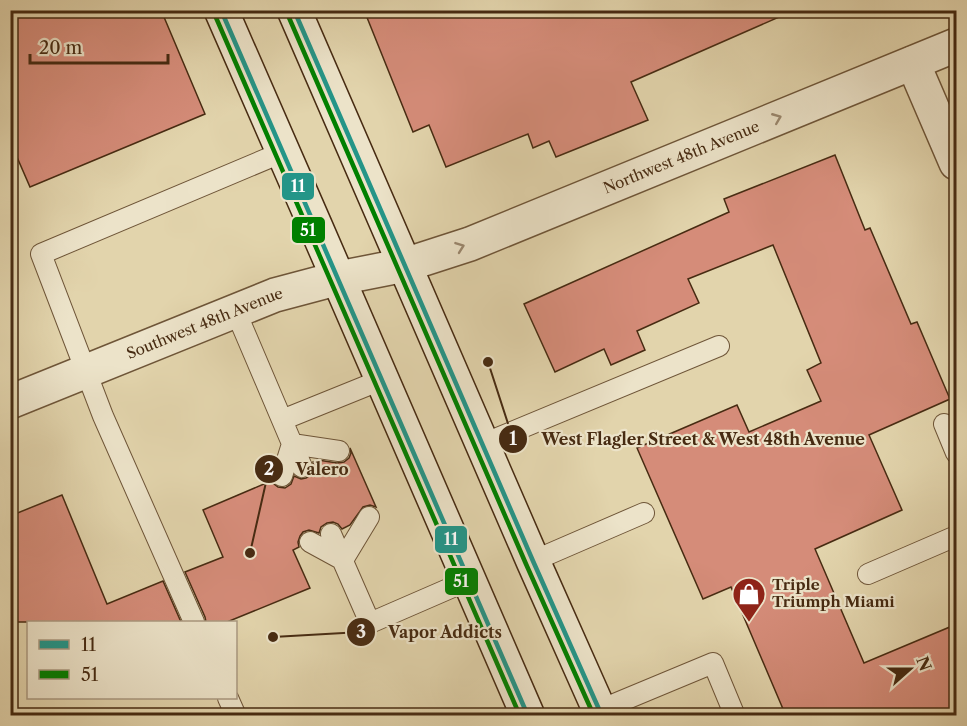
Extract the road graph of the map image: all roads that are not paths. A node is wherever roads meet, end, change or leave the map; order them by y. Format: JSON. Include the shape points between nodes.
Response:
{"nodes":[{"id":1,"x":221,"y":10,"type":"edge"},
{"id":2,"x":294,"y":10,"type":"edge"},
{"id":3,"x":957,"y":45,"type":"edge"},
{"id":4,"x":913,"y":63,"type":"junction"},
{"id":5,"x":283,"y":152,"type":"junction"},
{"id":6,"x":957,"y":163,"type":"edge"},
{"id":7,"x":405,"y":265,"type":"junction"},
{"id":8,"x":339,"y":278,"type":"junction"},
{"id":9,"x":236,"y":312,"type":"junction"},
{"id":10,"x":719,"y":346,"type":"dead end"},
{"id":11,"x":86,"y":371,"type":"junction"},
{"id":12,"x":381,"y":380,"type":"junction"},
{"id":13,"x":10,"y":402,"type":"edge"},
{"id":14,"x":282,"y":420,"type":"junction"},
{"id":15,"x":944,"y":424,"type":"dead end"},
{"id":16,"x":292,"y":444,"type":"junction"},
{"id":17,"x":483,"y":444,"type":"junction"},
{"id":18,"x":339,"y":451,"type":"dead end"},
{"id":19,"x":957,"y":453,"type":"edge"},
{"id":20,"x":302,"y":467,"type":"dead end"},
{"id":21,"x":282,"y":476,"type":"dead end"},
{"id":22,"x":644,"y":513,"type":"dead end"},
{"id":23,"x":369,"y":517,"type":"dead end"},
{"id":24,"x":331,"y":534,"type":"dead end"},
{"id":25,"x":957,"y":536,"type":"edge"},
{"id":26,"x":310,"y":542,"type":"dead end"},
{"id":27,"x":343,"y":560,"type":"junction"},
{"id":28,"x":533,"y":561,"type":"junction"},
{"id":29,"x":868,"y":574,"type":"dead end"},
{"id":30,"x":469,"y":580,"type":"junction"},
{"id":31,"x":194,"y":621,"type":"edge"},
{"id":32,"x":228,"y":699,"type":"edge"},
{"id":33,"x":601,"y":713,"type":"edge"},
{"id":34,"x":236,"y":716,"type":"edge"},
{"id":35,"x":528,"y":716,"type":"edge"},
{"id":36,"x":735,"y":716,"type":"edge"}],
"edges":[{"from":1,"to":5,"type":"main road"},
{"from":2,"to":7,"type":"main road"},
{"from":3,"to":4,"type":"main road","name":"Northwest 48th Avenue"},
{"from":4,"to":6,"type":"main road"},
{"from":7,"to":4,"type":"main road","name":"Northwest 48th Avenue","one_way":true,"via":[[470,243]]},
{"from":5,"to":8,"type":"main road"},
{"from":5,"to":11,"type":"lane","via":[[41,254]]},
{"from":7,"to":8,"type":"main road","name":"Southwest 48th Avenue"},
{"from":7,"to":17,"type":"main road"},
{"from":8,"to":9,"type":"main road","name":"Southwest 48th Avenue","via":[[275,295]]},
{"from":8,"to":12,"type":"main road"},
{"from":9,"to":11,"type":"main road","name":"Southwest 48th Avenue"},
{"from":9,"to":14,"type":"lane"},
{"from":10,"to":17,"type":"lane"},
{"from":11,"to":13,"type":"main road","name":"Southwest 48th Avenue"},
{"from":11,"to":31,"type":"lane"},
{"from":12,"to":14,"type":"lane"},
{"from":12,"to":30,"type":"main road"},
{"from":14,"to":16,"type":"lane"},
{"from":15,"to":19,"type":"lane"},
{"from":16,"to":18,"type":"lane"},
{"from":16,"to":20,"type":"lane"},
{"from":16,"to":21,"type":"lane"},
{"from":17,"to":28,"type":"main road"},
{"from":22,"to":28,"type":"lane"},
{"from":23,"to":27,"type":"lane"},
{"from":24,"to":27,"type":"lane"},
{"from":25,"to":29,"type":"lane"},
{"from":26,"to":27,"type":"lane"},
{"from":27,"to":30,"type":"lane","via":[[370,623]]},
{"from":28,"to":33,"type":"main road"},
{"from":30,"to":35,"type":"main road"},
{"from":32,"to":34,"type":"lane"},
{"from":33,"to":36,"type":"lane","via":[[713,663]]}]}
